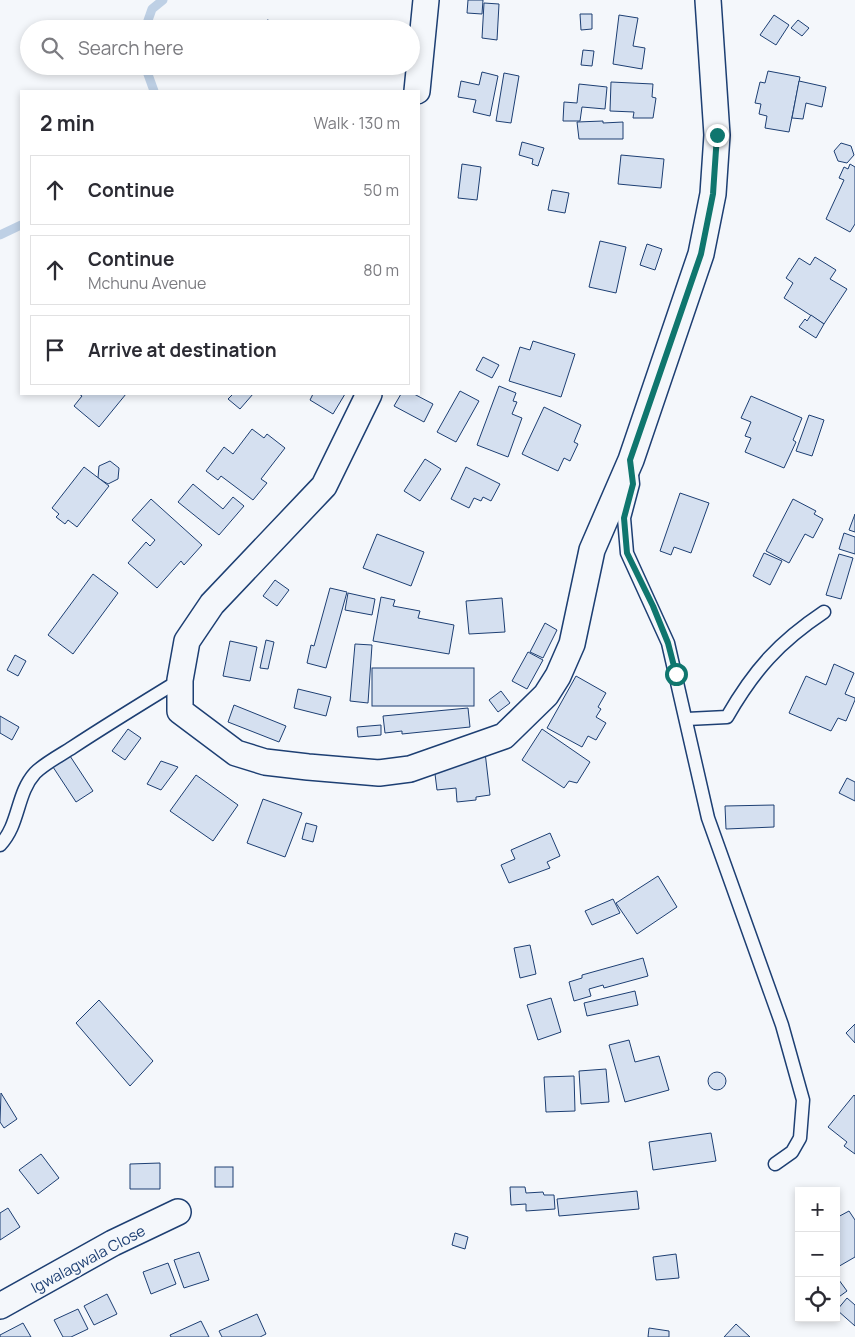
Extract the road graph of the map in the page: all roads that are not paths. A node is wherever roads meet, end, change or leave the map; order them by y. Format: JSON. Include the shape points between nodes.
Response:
{"nodes":[{"id":1,"x":426,"y":0,"type":"edge"},
{"id":2,"x":708,"y":0,"type":"edge"},
{"id":3,"x":420,"y":68,"type":"edge"},
{"id":4,"x":419,"y":75,"type":"edge"},
{"id":5,"x":418,"y":90,"type":"edge"},
{"id":6,"x":369,"y":395,"type":"edge"},
{"id":7,"x":630,"y":460,"type":"junction"},
{"id":8,"x":824,"y":612,"type":"dead end"},
{"id":9,"x":180,"y":680,"type":"junction"},
{"id":10,"x":687,"y":719,"type":"junction"},
{"id":11,"x":0,"y":844,"type":"edge"},
{"id":12,"x":775,"y":1164,"type":"dead end"},
{"id":13,"x":178,"y":1212,"type":"dead end"},
{"id":14,"x":0,"y":1306,"type":"edge"}],
"edges":[{"from":1,"to":3,"type":"street"},
{"from":2,"to":7,"type":"street","via":[[717,135],[713,194],[701,254]]},
{"from":4,"to":5,"type":"street"},
{"from":6,"to":9,"type":"street","via":[[324,486],[212,604],[187,641]]},
{"from":7,"to":9,"type":"street","via":[[592,550],[572,644],[558,676],[546,694],[504,736],[410,769],[348,772],[265,762],[236,753],[180,710]]},
{"from":7,"to":10,"type":"lane","via":[[633,484],[624,518],[627,553],[668,643]]},
{"from":8,"to":10,"type":"lane","via":[[775,649],[727,717]]},
{"from":9,"to":11,"type":"lane","via":[[35,773],[23,794],[16,821]]},
{"from":10,"to":12,"type":"lane","via":[[708,818],[782,1024],[803,1100],[800,1138],[792,1152]]},
{"from":13,"to":14,"type":"street","name":"Igwalagwala Close","via":[[113,1243]]}]}
